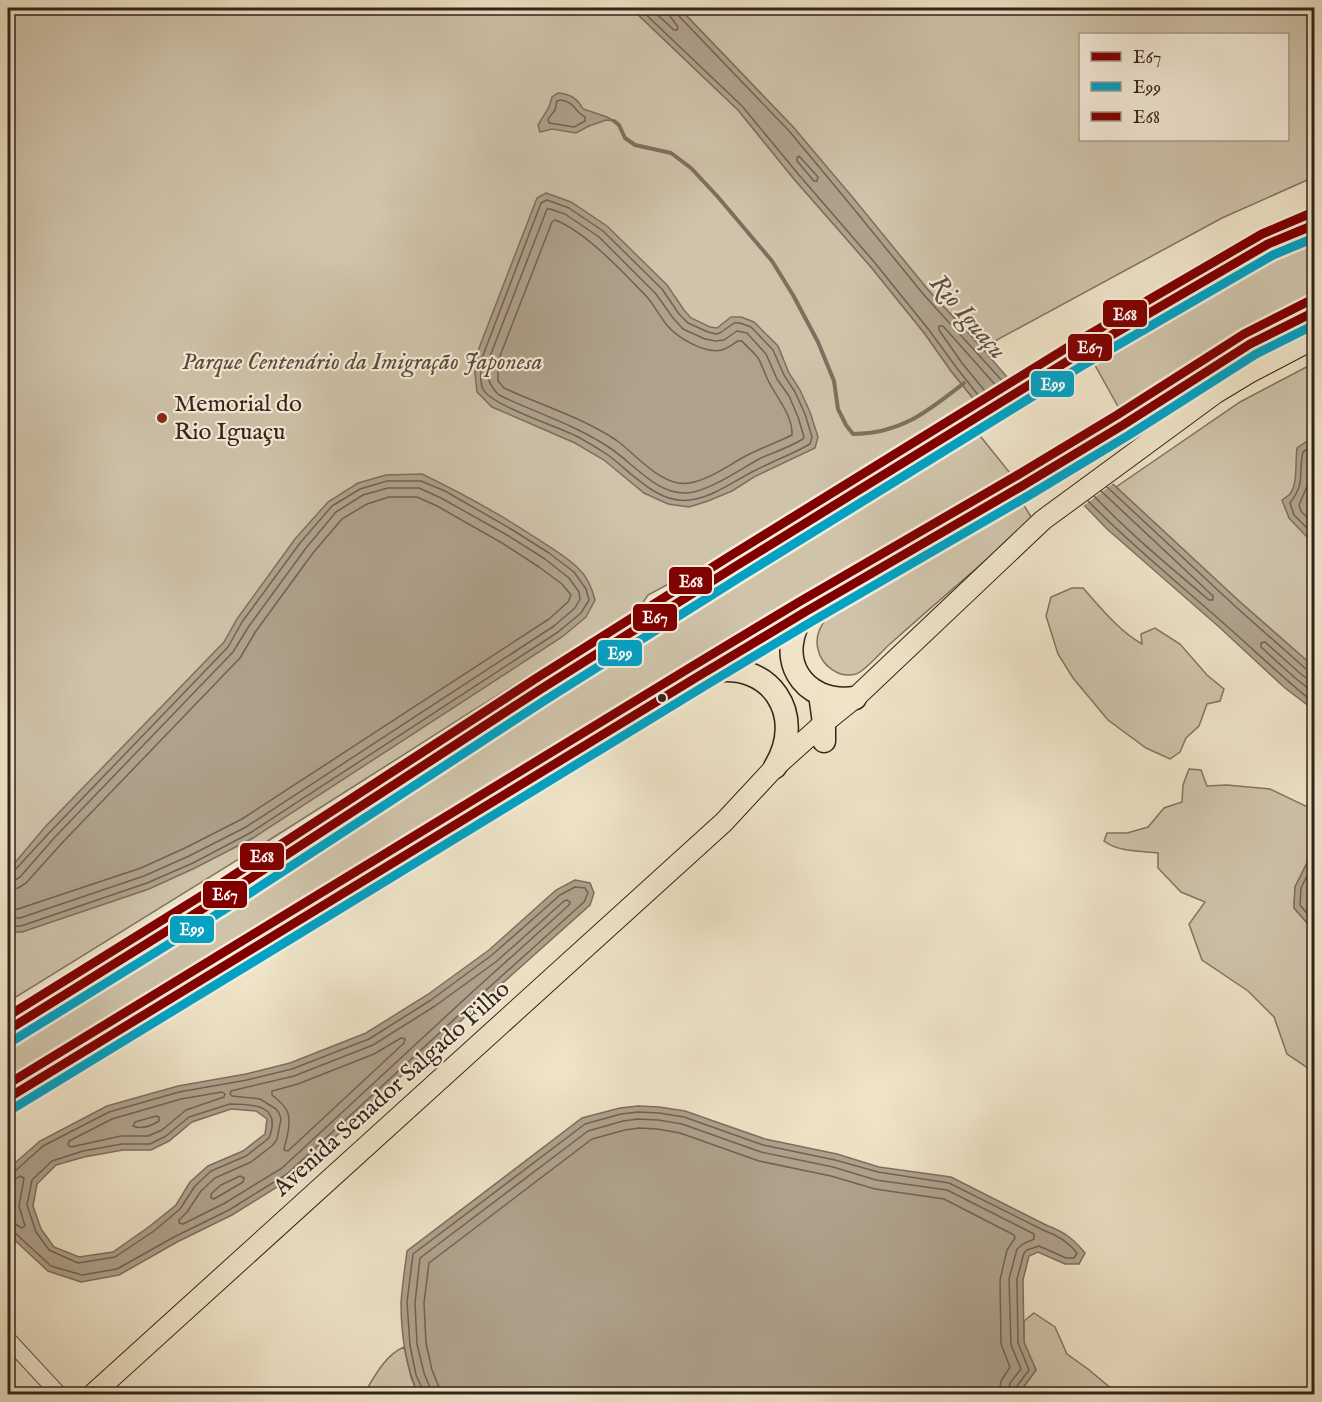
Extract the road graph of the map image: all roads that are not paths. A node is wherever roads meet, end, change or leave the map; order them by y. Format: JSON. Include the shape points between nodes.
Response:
{"nodes":[{"id":1,"x":1314,"y":225,"type":"edge"},
{"id":2,"x":1314,"y":312,"type":"edge"},
{"id":3,"x":1314,"y":339,"type":"edge"},
{"id":4,"x":805,"y":612,"type":"junction"},
{"id":5,"x":902,"y":653,"type":"junction"},
{"id":6,"x":697,"y":677,"type":"junction"},
{"id":7,"x":820,"y":694,"type":"junction"},
{"id":8,"x":855,"y":698,"type":"junction"},
{"id":9,"x":824,"y":732,"type":"junction"},
{"id":10,"x":775,"y":767,"type":"junction"},
{"id":11,"x":724,"y":822,"type":"junction"},
{"id":12,"x":8,"y":1030,"type":"edge"},
{"id":13,"x":8,"y":1098,"type":"edge"},
{"id":14,"x":8,"y":1339,"type":"edge"},
{"id":15,"x":59,"y":1395,"type":"edge"},
{"id":16,"x":93,"y":1395,"type":"edge"}],
"edges":[{"from":1,"to":12,"type":"highway","via":[[1268,244],[1079,354],[736,566]]},
{"from":2,"to":4,"type":"highway","via":[[1250,344],[1022,486]]},
{"from":3,"to":5,"type":"main road","name":"Avenida Senador Salgado Filho","via":[[1216,393],[1043,520]]},
{"from":4,"to":6,"type":"highway"},
{"from":4,"to":7,"type":"highway","via":[[793,633],[792,657],[801,679]]},
{"from":5,"to":8,"type":"main road","name":"Avenida Senador Salgado Filho"},
{"from":5,"to":9,"type":"main road","name":"Avenida Senador Salgado Filho","via":[[877,693]]},
{"from":6,"to":10,"type":"highway","via":[[734,669],[758,678],[777,695],[788,731]]},
{"from":6,"to":13,"type":"highway"},
{"from":7,"to":8,"type":"highway"},
{"from":7,"to":9,"type":"highway"},
{"from":8,"to":9,"type":"main road","name":"Avenida Senador Salgado Filho"},
{"from":9,"to":10,"type":"main road","name":"Avenida Senador Salgado Filho"},
{"from":9,"to":11,"type":"main road","name":"Avenida Senador Salgado Filho","via":[[747,810]]},
{"from":10,"to":11,"type":"main road","name":"Avenida Senador Salgado Filho"},
{"from":11,"to":16,"type":"main road","name":"Avenida Senador Salgado Filho"},
{"from":14,"to":15,"type":"street"}]}
